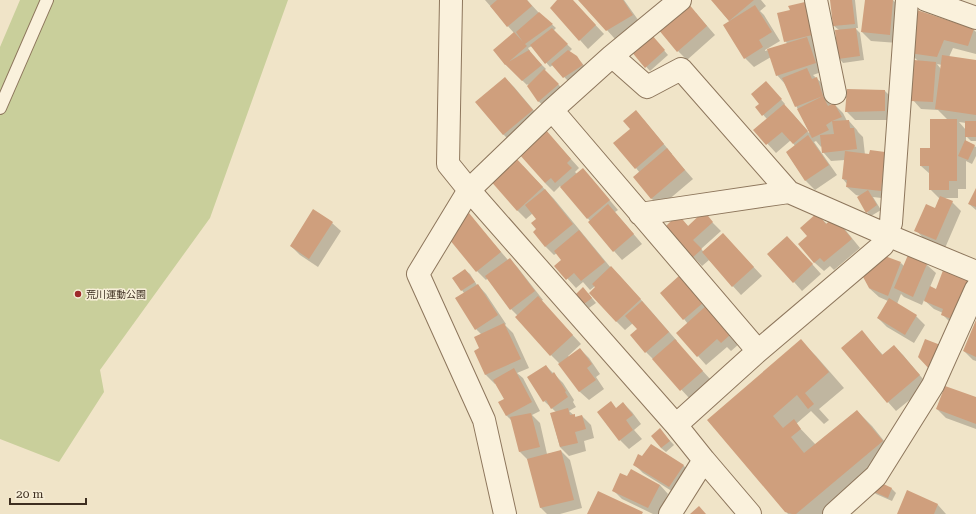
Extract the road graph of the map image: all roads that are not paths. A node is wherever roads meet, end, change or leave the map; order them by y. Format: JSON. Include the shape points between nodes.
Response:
{"nodes":[{"id":1,"x":47,"y":0,"type":"edge"},
{"id":2,"x":451,"y":0,"type":"edge"},
{"id":3,"x":680,"y":0,"type":"edge"},
{"id":4,"x":816,"y":0,"type":"edge"},
{"id":5,"x":907,"y":0,"type":"edge"},
{"id":6,"x":926,"y":0,"type":"edge"},
{"id":7,"x":976,"y":18,"type":"edge"},
{"id":8,"x":612,"y":56,"type":"junction"},
{"id":9,"x":835,"y":93,"type":"dead end"},
{"id":10,"x":0,"y":108,"type":"edge"},
{"id":11,"x":552,"y":110,"type":"junction"},
{"id":12,"x":469,"y":190,"type":"junction"},
{"id":13,"x":789,"y":192,"type":"junction"},
{"id":14,"x":640,"y":214,"type":"junction"},
{"id":15,"x":886,"y":235,"type":"junction"},
{"id":16,"x":976,"y":272,"type":"edge"},
{"id":17,"x":976,"y":290,"type":"edge"},
{"id":18,"x":758,"y":351,"type":"junction"},
{"id":19,"x":676,"y":425,"type":"junction"},
{"id":20,"x":704,"y":460,"type":"junction"},
{"id":21,"x":505,"y":514,"type":"edge"},
{"id":22,"x":670,"y":514,"type":"edge"},
{"id":23,"x":750,"y":514,"type":"edge"},
{"id":24,"x":834,"y":514,"type":"edge"}],
"edges":[{"from":1,"to":10,"type":"lane"},
{"from":2,"to":12,"type":"street","via":[[448,164]]},
{"from":3,"to":8,"type":"street"},
{"from":4,"to":9,"type":"street"},
{"from":5,"to":15,"type":"street","via":[[891,224]]},
{"from":6,"to":7,"type":"street"},
{"from":8,"to":11,"type":"street"},
{"from":8,"to":13,"type":"street","via":[[648,87],[681,69]]},
{"from":11,"to":12,"type":"street"},
{"from":11,"to":14,"type":"street"},
{"from":12,"to":19,"type":"street"},
{"from":12,"to":21,"type":"street","via":[[418,274],[484,420]]},
{"from":13,"to":14,"type":"street"},
{"from":13,"to":15,"type":"street"},
{"from":14,"to":18,"type":"street"},
{"from":15,"to":16,"type":"street"},
{"from":15,"to":18,"type":"street","via":[[882,245]]},
{"from":17,"to":24,"type":"street","via":[[933,385],[876,476]]},
{"from":18,"to":19,"type":"street"},
{"from":19,"to":20,"type":"street"},
{"from":20,"to":22,"type":"street"},
{"from":20,"to":23,"type":"street"}]}
